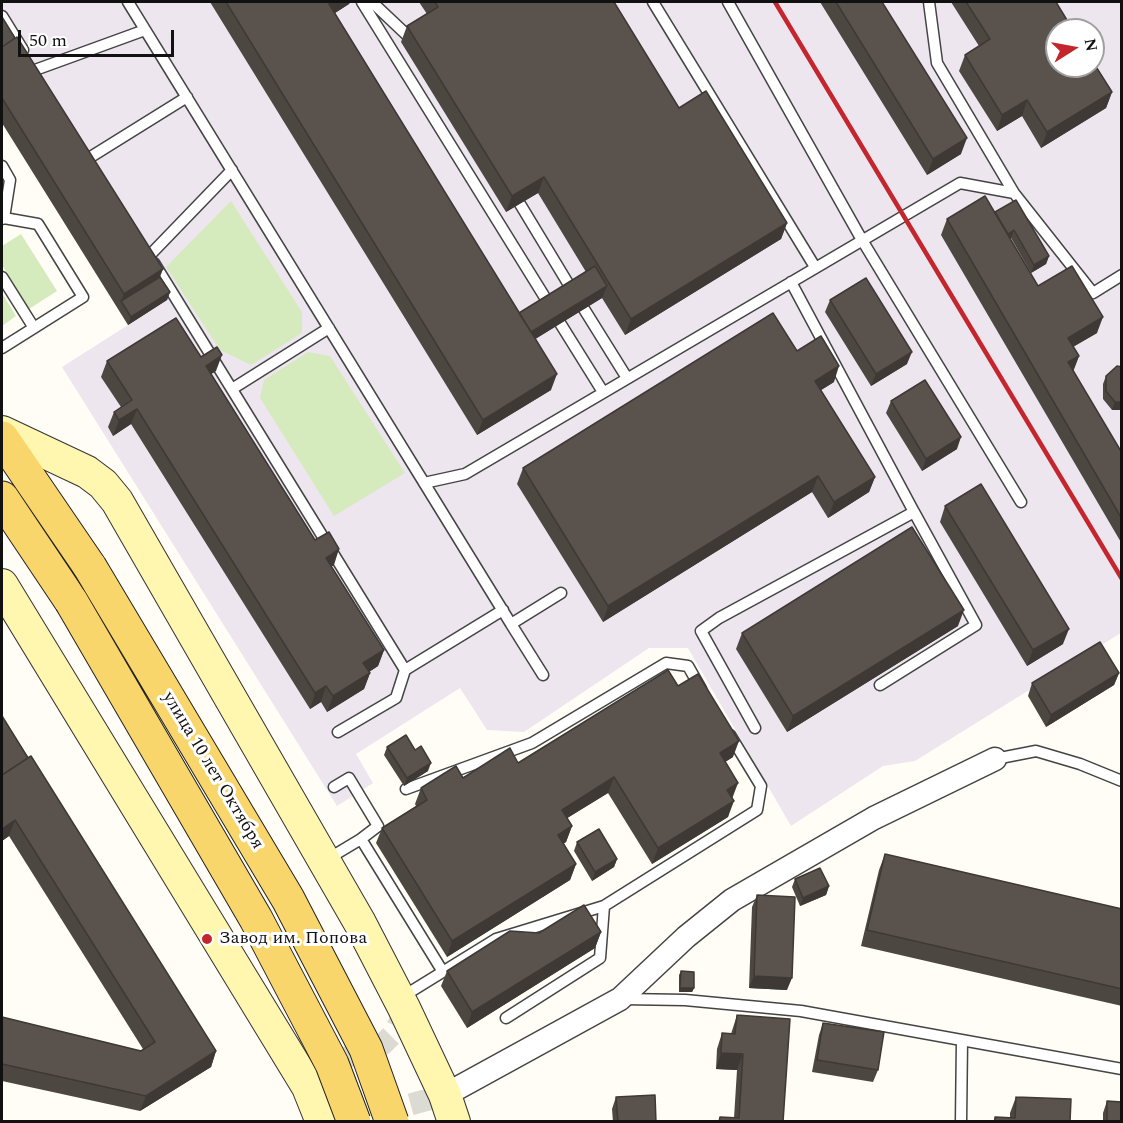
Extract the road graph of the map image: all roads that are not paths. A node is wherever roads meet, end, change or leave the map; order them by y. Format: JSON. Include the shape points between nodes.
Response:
{"nodes":[{"id":1,"x":128,"y":2,"type":"edge"},
{"id":2,"x":362,"y":2,"type":"edge"},
{"id":3,"x":372,"y":2,"type":"edge"},
{"id":4,"x":653,"y":2,"type":"edge"},
{"id":5,"x":728,"y":2,"type":"edge"},
{"id":6,"x":928,"y":2,"type":"edge"},
{"id":7,"x":2,"y":16,"type":"edge"},
{"id":8,"x":145,"y":30,"type":"junction"},
{"id":9,"x":409,"y":37,"type":"edge"},
{"id":10,"x":187,"y":97,"type":"junction"},
{"id":11,"x":89,"y":158,"type":"edge"},
{"id":12,"x":2,"y":166,"type":"edge"},
{"id":13,"x":232,"y":170,"type":"junction"},
{"id":14,"x":1014,"y":193,"type":"junction"},
{"id":15,"x":519,"y":204,"type":"edge"},
{"id":16,"x":3,"y":219,"type":"edge"},
{"id":17,"x":862,"y":240,"type":"junction"},
{"id":18,"x":815,"y":267,"type":"junction"},
{"id":19,"x":1122,"y":275,"type":"edge"},
{"id":20,"x":2,"y":277,"type":"edge"},
{"id":21,"x":791,"y":282,"type":"junction"},
{"id":22,"x":572,"y":290,"type":"edge"},
{"id":23,"x":549,"y":304,"type":"edge"},
{"id":24,"x":584,"y":309,"type":"edge"},
{"id":25,"x":560,"y":323,"type":"edge"},
{"id":26,"x":34,"y":328,"type":"junction"},
{"id":27,"x":329,"y":328,"type":"junction"},
{"id":28,"x":2,"y":348,"type":"edge"},
{"id":29,"x":627,"y":378,"type":"junction"},
{"id":30,"x":231,"y":389,"type":"junction"},
{"id":31,"x":603,"y":392,"type":"junction"},
{"id":32,"x":2,"y":432,"type":"edge"},
{"id":33,"x":2,"y":438,"type":"edge"},
{"id":34,"x":424,"y":483,"type":"junction"},
{"id":35,"x":2,"y":498,"type":"edge"},
{"id":36,"x":1021,"y":502,"type":"dead end"},
{"id":37,"x":914,"y":512,"type":"junction"},
{"id":38,"x":2,"y":585,"type":"edge"},
{"id":39,"x":561,"y":594,"type":"dead end"},
{"id":40,"x":502,"y":610,"type":"junction"},
{"id":41,"x":511,"y":624,"type":"junction"},
{"id":42,"x":405,"y":670,"type":"junction"},
{"id":43,"x":543,"y":675,"type":"dead end"},
{"id":44,"x":880,"y":685,"type":"dead end"},
{"id":45,"x":706,"y":696,"type":"edge"},
{"id":46,"x":578,"y":716,"type":"junction"},
{"id":47,"x":724,"y":726,"type":"edge"},
{"id":48,"x":755,"y":728,"type":"dead end"},
{"id":49,"x":584,"y":729,"type":"edge"},
{"id":50,"x":338,"y":732,"type":"dead end"},
{"id":51,"x":995,"y":759,"type":"joint"},
{"id":52,"x":1122,"y":781,"type":"edge"},
{"id":53,"x":334,"y":787,"type":"dead end"},
{"id":54,"x":406,"y":789,"type":"edge"},
{"id":55,"x":361,"y":839,"type":"junction"},
{"id":56,"x":324,"y":861,"type":"junction"},
{"id":57,"x":604,"y":906,"type":"junction"},
{"id":58,"x":443,"y":972,"type":"junction"},
{"id":59,"x":400,"y":999,"type":"junction"},
{"id":60,"x":620,"y":999,"type":"junction"},
{"id":61,"x":506,"y":1018,"type":"dead end"},
{"id":62,"x":962,"y":1040,"type":"junction"},
{"id":63,"x":1122,"y":1069,"type":"edge"},
{"id":64,"x":449,"y":1108,"type":"edge"},
{"id":65,"x":322,"y":1122,"type":"edge"},
{"id":66,"x":354,"y":1122,"type":"edge"},
{"id":67,"x":392,"y":1122,"type":"edge"},
{"id":68,"x":961,"y":1122,"type":"edge"}],
"edges":[{"from":1,"to":8,"type":"lane"},
{"from":2,"to":23,"type":"lane"},
{"from":3,"to":9,"type":"lane"},
{"from":4,"to":18,"type":"lane"},
{"from":5,"to":17,"type":"lane"},
{"from":6,"to":14,"type":"lane","via":[[937,63]]},
{"from":7,"to":8,"type":"lane","via":[[38,74]]},
{"from":8,"to":10,"type":"lane"},
{"from":10,"to":11,"type":"lane"},
{"from":10,"to":13,"type":"lane"},
{"from":12,"to":16,"type":"lane","via":[[10,180]]},
{"from":13,"to":27,"type":"lane"},
{"from":13,"to":30,"type":"lane","via":[[146,251]]},
{"from":14,"to":17,"type":"lane","via":[[960,183]]},
{"from":14,"to":19,"type":"lane","via":[[1093,293]]},
{"from":15,"to":22,"type":"lane"},
{"from":16,"to":26,"type":"lane","via":[[38,224],[83,297]]},
{"from":17,"to":18,"type":"lane"},
{"from":17,"to":36,"type":"lane"},
{"from":18,"to":21,"type":"lane"},
{"from":20,"to":26,"type":"lane"},
{"from":21,"to":29,"type":"lane"},
{"from":21,"to":37,"type":"lane"},
{"from":24,"to":29,"type":"lane"},
{"from":25,"to":31,"type":"lane"},
{"from":26,"to":28,"type":"lane"},
{"from":27,"to":30,"type":"lane"},
{"from":27,"to":34,"type":"lane"},
{"from":29,"to":31,"type":"lane"},
{"from":30,"to":42,"type":"lane"},
{"from":31,"to":34,"type":"lane","via":[[465,474]]},
{"from":32,"to":56,"type":"main road","via":[[87,472],[117,501]]},
{"from":33,"to":67,"type":"main road","name":"улица 10 лет Октября","bridge":true,"via":[[90,567],[288,899],[366,1050]]},
{"from":34,"to":40,"type":"lane"},
{"from":35,"to":66,"type":"main road","name":"улица 10 лет Октября","bridge":true,"via":[[71,602],[256,919],[332,1064]]},
{"from":37,"to":44,"type":"lane","via":[[976,625]]},
{"from":37,"to":48,"type":"lane","via":[[700,631]]},
{"from":38,"to":65,"type":"main road","via":[[280,1040],[308,1087]]},
{"from":39,"to":41,"type":"lane"},
{"from":40,"to":41,"type":"lane"},
{"from":40,"to":42,"type":"lane"},
{"from":41,"to":43,"type":"lane"},
{"from":42,"to":50,"type":"lane","via":[[396,698]]},
{"from":45,"to":46,"type":"lane","via":[[688,666],[666,663]]},
{"from":46,"to":49,"type":"lane"},
{"from":46,"to":54,"type":"lane","via":[[532,743]]},
{"from":47,"to":57,"type":"lane","via":[[761,786],[757,810]]},
{"from":51,"to":52,"type":"lane","via":[[1036,751]]},
{"from":51,"to":60,"type":"street","via":[[874,818],[732,900]]},
{"from":53,"to":55,"type":"lane","via":[[349,778],[378,826]]},
{"from":55,"to":56,"type":"lane"},
{"from":55,"to":58,"type":"lane"},
{"from":56,"to":59,"type":"main road"},
{"from":57,"to":58,"type":"lane","via":[[496,939]]},
{"from":57,"to":61,"type":"lane","via":[[600,958]]},
{"from":58,"to":59,"type":"lane"},
{"from":59,"to":64,"type":"main road"},
{"from":60,"to":62,"type":"lane","via":[[685,1000],[801,1011]]},
{"from":60,"to":64,"type":"street"},
{"from":62,"to":63,"type":"lane"},
{"from":62,"to":68,"type":"lane"}]}
